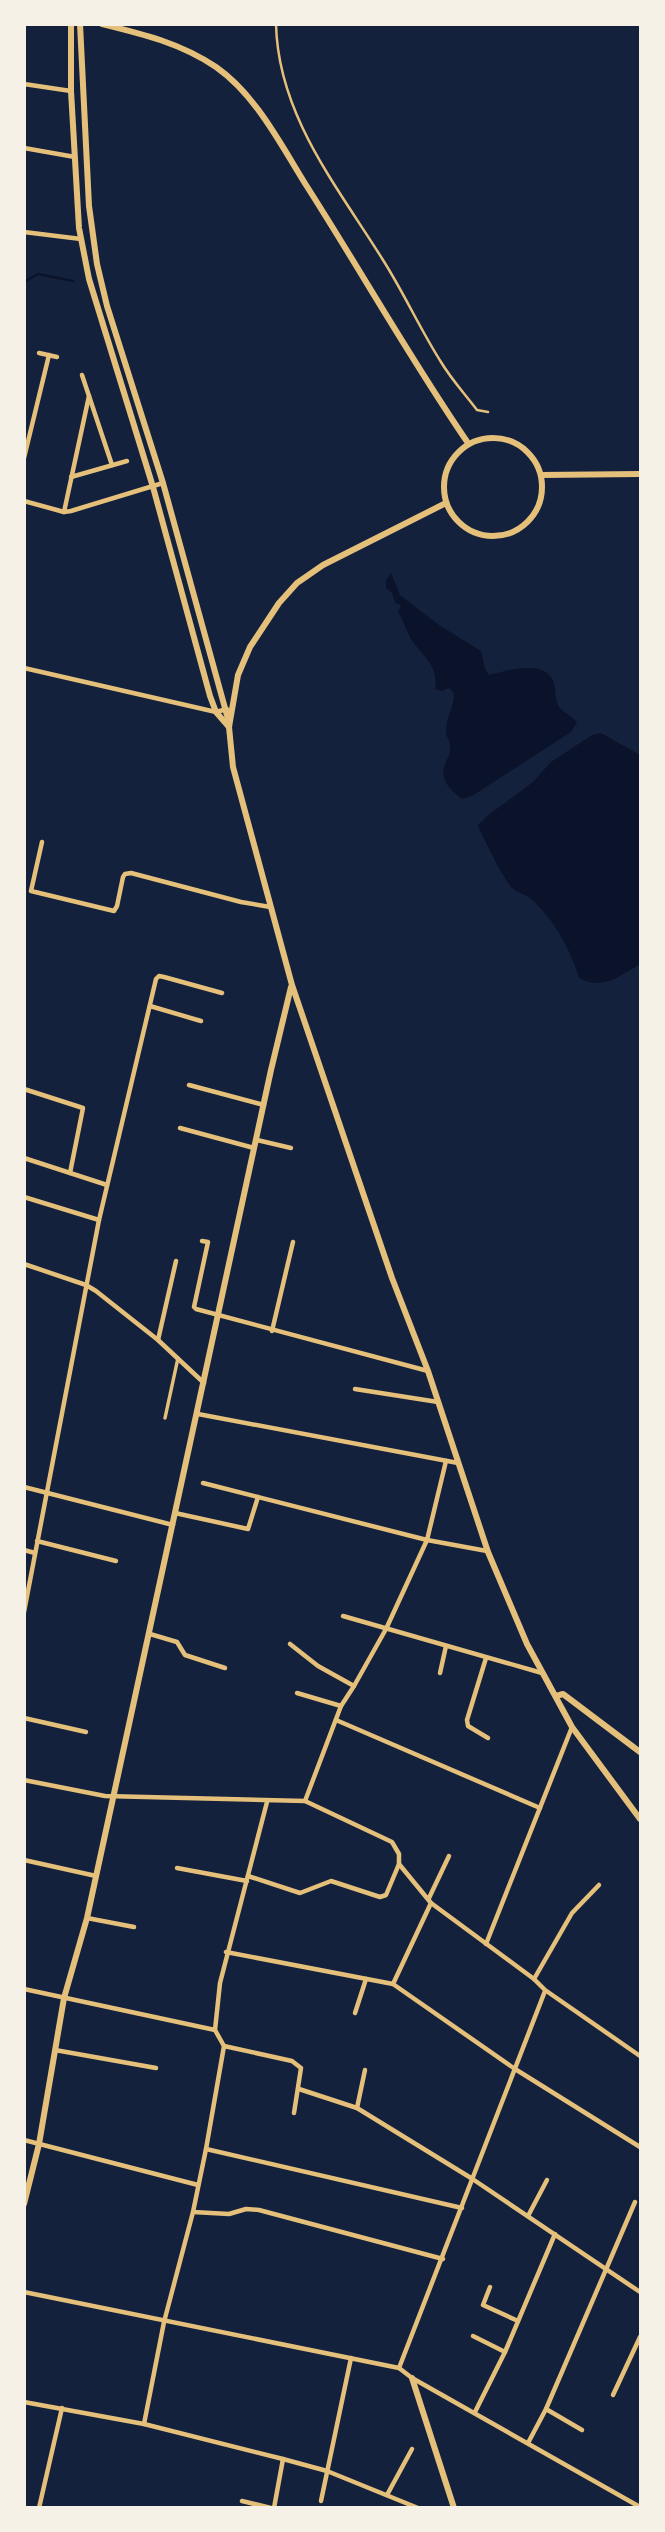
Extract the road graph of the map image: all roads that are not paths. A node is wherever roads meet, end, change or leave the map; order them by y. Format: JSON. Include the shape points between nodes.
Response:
{"nodes":[{"id":1,"x":71,"y":24,"type":"edge"},
{"id":2,"x":80,"y":24,"type":"edge"},
{"id":3,"x":102,"y":24,"type":"edge"},
{"id":4,"x":276,"y":24,"type":"edge"},
{"id":5,"x":24,"y":84,"type":"edge"},
{"id":6,"x":71,"y":92,"type":"junction"},
{"id":7,"x":24,"y":148,"type":"edge"},
{"id":8,"x":75,"y":157,"type":"junction"},
{"id":9,"x":24,"y":232,"type":"edge"},
{"id":10,"x":81,"y":239,"type":"junction"},
{"id":11,"x":39,"y":353,"type":"dead end"},
{"id":12,"x":49,"y":355,"type":"junction"},
{"id":13,"x":57,"y":357,"type":"dead end"},
{"id":14,"x":82,"y":375,"type":"dead end"},
{"id":15,"x":89,"y":396,"type":"junction"},
{"id":16,"x":488,"y":412,"type":"dead end"},
{"id":17,"x":468,"y":443,"type":"junction"},
{"id":18,"x":24,"y":458,"type":"edge"},
{"id":19,"x":127,"y":461,"type":"dead end"},
{"id":20,"x":112,"y":465,"type":"junction"},
{"id":21,"x":640,"y":474,"type":"edge"},
{"id":22,"x":541,"y":475,"type":"junction"},
{"id":23,"x":70,"y":477,"type":"junction"},
{"id":24,"x":163,"y":483,"type":"junction"},
{"id":25,"x":153,"y":487,"type":"junction"},
{"id":26,"x":24,"y":501,"type":"edge"},
{"id":27,"x":446,"y":503,"type":"junction"},
{"id":28,"x":64,"y":512,"type":"junction"},
{"id":29,"x":24,"y":668,"type":"edge"},
{"id":30,"x":227,"y":709,"type":"junction"},
{"id":31,"x":216,"y":712,"type":"junction"},
{"id":32,"x":229,"y":727,"type":"junction"},
{"id":33,"x":43,"y":842,"type":"dead end"},
{"id":34,"x":24,"y":889,"type":"edge"},
{"id":35,"x":31,"y":891,"type":"junction"},
{"id":36,"x":270,"y":907,"type":"junction"},
{"id":37,"x":292,"y":985,"type":"junction"},
{"id":38,"x":222,"y":993,"type":"dead end"},
{"id":39,"x":150,"y":1006,"type":"junction"},
{"id":40,"x":201,"y":1021,"type":"dead end"},
{"id":41,"x":189,"y":1085,"type":"dead end"},
{"id":42,"x":24,"y":1088,"type":"edge"},
{"id":43,"x":264,"y":1105,"type":"junction"},
{"id":44,"x":180,"y":1128,"type":"dead end"},
{"id":45,"x":257,"y":1140,"type":"junction"},
{"id":46,"x":291,"y":1148,"type":"dead end"},
{"id":47,"x":255,"y":1149,"type":"junction"},
{"id":48,"x":24,"y":1158,"type":"edge"},
{"id":49,"x":70,"y":1172,"type":"junction"},
{"id":50,"x":107,"y":1185,"type":"junction"},
{"id":51,"x":24,"y":1197,"type":"edge"},
{"id":52,"x":99,"y":1220,"type":"junction"},
{"id":53,"x":205,"y":1241,"type":"dead end"},
{"id":54,"x":293,"y":1242,"type":"dead end"},
{"id":55,"x":176,"y":1261,"type":"dead end"},
{"id":56,"x":24,"y":1264,"type":"edge"},
{"id":57,"x":86,"y":1285,"type":"junction"},
{"id":58,"x":219,"y":1314,"type":"junction"},
{"id":59,"x":272,"y":1331,"type":"junction"},
{"id":60,"x":158,"y":1340,"type":"junction"},
{"id":61,"x":177,"y":1358,"type":"junction"},
{"id":62,"x":428,"y":1371,"type":"junction"},
{"id":63,"x":204,"y":1383,"type":"junction"},
{"id":64,"x":355,"y":1389,"type":"dead end"},
{"id":65,"x":438,"y":1402,"type":"junction"},
{"id":66,"x":198,"y":1414,"type":"junction"},
{"id":67,"x":165,"y":1418,"type":"dead end"},
{"id":68,"x":446,"y":1461,"type":"junction"},
{"id":69,"x":459,"y":1464,"type":"junction"},
{"id":70,"x":203,"y":1483,"type":"dead end"},
{"id":71,"x":24,"y":1487,"type":"edge"},
{"id":72,"x":47,"y":1492,"type":"junction"},
{"id":73,"x":258,"y":1497,"type":"junction"},
{"id":74,"x":175,"y":1513,"type":"junction"},
{"id":75,"x":173,"y":1525,"type":"junction"},
{"id":76,"x":428,"y":1539,"type":"junction"},
{"id":77,"x":37,"y":1541,"type":"junction"},
{"id":78,"x":24,"y":1550,"type":"edge"},
{"id":79,"x":488,"y":1552,"type":"junction"},
{"id":80,"x":35,"y":1553,"type":"junction"},
{"id":81,"x":116,"y":1561,"type":"dead end"},
{"id":82,"x":24,"y":1612,"type":"edge"},
{"id":83,"x":342,"y":1616,"type":"dead end"},
{"id":84,"x":386,"y":1629,"type":"junction"},
{"id":85,"x":150,"y":1634,"type":"junction"},
{"id":86,"x":290,"y":1644,"type":"dead end"},
{"id":87,"x":446,"y":1646,"type":"junction"},
{"id":88,"x":486,"y":1658,"type":"junction"},
{"id":89,"x":225,"y":1668,"type":"dead end"},
{"id":90,"x":440,"y":1673,"type":"dead end"},
{"id":91,"x":542,"y":1673,"type":"junction"},
{"id":92,"x":354,"y":1686,"type":"junction"},
{"id":93,"x":297,"y":1692,"type":"dead end"},
{"id":94,"x":556,"y":1696,"type":"junction"},
{"id":95,"x":341,"y":1706,"type":"junction"},
{"id":96,"x":24,"y":1718,"type":"edge"},
{"id":97,"x":336,"y":1720,"type":"junction"},
{"id":98,"x":572,"y":1727,"type":"junction"},
{"id":99,"x":86,"y":1732,"type":"dead end"},
{"id":100,"x":488,"y":1738,"type":"dead end"},
{"id":101,"x":640,"y":1752,"type":"edge"},
{"id":102,"x":24,"y":1780,"type":"edge"},
{"id":103,"x":114,"y":1796,"type":"junction"},
{"id":104,"x":268,"y":1801,"type":"junction"},
{"id":105,"x":305,"y":1801,"type":"junction"},
{"id":106,"x":540,"y":1808,"type":"junction"},
{"id":107,"x":640,"y":1819,"type":"edge"},
{"id":108,"x":449,"y":1856,"type":"dead end"},
{"id":109,"x":24,"y":1860,"type":"edge"},
{"id":110,"x":399,"y":1864,"type":"junction"},
{"id":111,"x":177,"y":1868,"type":"dead end"},
{"id":112,"x":96,"y":1876,"type":"junction"},
{"id":113,"x":248,"y":1878,"type":"junction"},
{"id":114,"x":599,"y":1885,"type":"dead end"},
{"id":115,"x":430,"y":1900,"type":"junction"},
{"id":116,"x":87,"y":1918,"type":"junction"},
{"id":117,"x":134,"y":1927,"type":"dead end"},
{"id":118,"x":486,"y":1944,"type":"junction"},
{"id":119,"x":226,"y":1952,"type":"junction"},
{"id":120,"x":366,"y":1979,"type":"junction"},
{"id":121,"x":534,"y":1979,"type":"junction"},
{"id":122,"x":393,"y":1984,"type":"junction"},
{"id":123,"x":24,"y":1989,"type":"edge"},
{"id":124,"x":545,"y":1990,"type":"junction"},
{"id":125,"x":64,"y":1998,"type":"junction"},
{"id":126,"x":355,"y":2013,"type":"dead end"},
{"id":127,"x":215,"y":2030,"type":"junction"},
{"id":128,"x":224,"y":2046,"type":"junction"},
{"id":129,"x":54,"y":2050,"type":"junction"},
{"id":130,"x":640,"y":2056,"type":"edge"},
{"id":131,"x":156,"y":2068,"type":"dead end"},
{"id":132,"x":515,"y":2068,"type":"junction"},
{"id":133,"x":365,"y":2070,"type":"dead end"},
{"id":134,"x":299,"y":2089,"type":"junction"},
{"id":135,"x":357,"y":2108,"type":"junction"},
{"id":136,"x":294,"y":2113,"type":"dead end"},
{"id":137,"x":24,"y":2140,"type":"edge"},
{"id":138,"x":38,"y":2144,"type":"junction"},
{"id":139,"x":640,"y":2147,"type":"edge"},
{"id":140,"x":206,"y":2149,"type":"junction"},
{"id":141,"x":471,"y":2178,"type":"junction"},
{"id":142,"x":547,"y":2180,"type":"dead end"},
{"id":143,"x":198,"y":2185,"type":"junction"},
{"id":144,"x":635,"y":2202,"type":"dead end"},
{"id":145,"x":24,"y":2204,"type":"edge"},
{"id":146,"x":462,"y":2208,"type":"junction"},
{"id":147,"x":192,"y":2212,"type":"junction"},
{"id":148,"x":528,"y":2216,"type":"junction"},
{"id":149,"x":555,"y":2234,"type":"junction"},
{"id":150,"x":443,"y":2259,"type":"junction"},
{"id":151,"x":607,"y":2269,"type":"junction"},
{"id":152,"x":490,"y":2287,"type":"dead end"},
{"id":153,"x":24,"y":2292,"type":"edge"},
{"id":154,"x":640,"y":2292,"type":"edge"},
{"id":155,"x":518,"y":2321,"type":"junction"},
{"id":156,"x":164,"y":2322,"type":"junction"},
{"id":157,"x":473,"y":2336,"type":"dead end"},
{"id":158,"x":640,"y":2337,"type":"edge"},
{"id":159,"x":505,"y":2352,"type":"junction"},
{"id":160,"x":351,"y":2358,"type":"junction"},
{"id":161,"x":399,"y":2368,"type":"junction"},
{"id":162,"x":412,"y":2378,"type":"junction"},
{"id":163,"x":613,"y":2395,"type":"dead end"},
{"id":164,"x":24,"y":2402,"type":"edge"},
{"id":165,"x":62,"y":2408,"type":"junction"},
{"id":166,"x":546,"y":2409,"type":"junction"},
{"id":167,"x":475,"y":2412,"type":"junction"},
{"id":168,"x":144,"y":2424,"type":"junction"},
{"id":169,"x":582,"y":2430,"type":"dead end"},
{"id":170,"x":528,"y":2443,"type":"junction"},
{"id":171,"x":412,"y":2449,"type":"dead end"},
{"id":172,"x":283,"y":2459,"type":"junction"},
{"id":173,"x":327,"y":2471,"type":"junction"},
{"id":174,"x":387,"y":2495,"type":"junction"},
{"id":175,"x":242,"y":2501,"type":"dead end"},
{"id":176,"x":321,"y":2501,"type":"dead end"},
{"id":177,"x":640,"y":2507,"type":"edge"},
{"id":178,"x":39,"y":2508,"type":"edge"},
{"id":179,"x":272,"y":2508,"type":"edge"},
{"id":180,"x":418,"y":2508,"type":"edge"},
{"id":181,"x":454,"y":2508,"type":"edge"}],
"edges":[{"from":1,"to":6,"type":"main road"},
{"from":2,"to":24,"type":"main road","via":[[92,238],[107,306]]},
{"from":3,"to":17,"type":"main road","via":[[158,37],[193,53],[228,78],[253,105]]},
{"from":4,"to":16,"type":"lane","via":[[282,74],[303,133],[385,262],[442,364],[477,410]]},
{"from":5,"to":6,"type":"street"},
{"from":6,"to":8,"type":"main road"},
{"from":7,"to":8,"type":"street"},
{"from":8,"to":10,"type":"main road"},
{"from":9,"to":10,"type":"street"},
{"from":10,"to":25,"type":"main road","via":[[96,307]]},
{"from":11,"to":12,"type":"street"},
{"from":12,"to":13,"type":"street"},
{"from":12,"to":18,"type":"street"},
{"from":14,"to":15,"type":"street"},
{"from":15,"to":20,"type":"street"},
{"from":15,"to":23,"type":"street"},
{"from":17,"to":22,"type":"main road","via":[[492,437],[512,441],[530,454]]},
{"from":17,"to":27,"type":"main road","via":[[446,469]]},
{"from":19,"to":20,"type":"street"},
{"from":20,"to":23,"type":"street"},
{"from":21,"to":22,"type":"main road"},
{"from":22,"to":27,"type":"main road","via":[[541,496],[533,515],[508,534],[470,531]]},
{"from":23,"to":28,"type":"street"},
{"from":24,"to":25,"type":"street"},
{"from":24,"to":30,"type":"main road"},
{"from":25,"to":28,"type":"street"},
{"from":25,"to":31,"type":"main road"},
{"from":26,"to":28,"type":"street"},
{"from":27,"to":32,"type":"main road","via":[[323,565],[297,583],[250,647],[235,686]]},
{"from":29,"to":31,"type":"street"},
{"from":30,"to":31,"type":"street"},
{"from":30,"to":32,"type":"main road"},
{"from":31,"to":32,"type":"main road"},
{"from":32,"to":36,"type":"main road","via":[[233,767]]},
{"from":33,"to":35,"type":"street"},
{"from":34,"to":35,"type":"street"},
{"from":35,"to":36,"type":"street","via":[[114,911],[122,877],[131,873]]},
{"from":36,"to":37,"type":"main road"},
{"from":37,"to":43,"type":"main road"},
{"from":37,"to":62,"type":"main road"},
{"from":38,"to":39,"type":"street","via":[[159,976]]},
{"from":39,"to":40,"type":"street"},
{"from":39,"to":50,"type":"street"},
{"from":41,"to":43,"type":"street"},
{"from":42,"to":49,"type":"street","via":[[83,1108]]},
{"from":43,"to":45,"type":"main road"},
{"from":44,"to":47,"type":"street"},
{"from":45,"to":46,"type":"street"},
{"from":45,"to":47,"type":"main road"},
{"from":47,"to":58,"type":"main road"},
{"from":48,"to":49,"type":"street"},
{"from":49,"to":50,"type":"street"},
{"from":50,"to":52,"type":"street"},
{"from":51,"to":52,"type":"street"},
{"from":52,"to":57,"type":"street"},
{"from":53,"to":58,"type":"street","via":[[194,1307]]},
{"from":54,"to":59,"type":"street"},
{"from":55,"to":60,"type":"street"},
{"from":56,"to":57,"type":"street"},
{"from":57,"to":60,"type":"street"},
{"from":57,"to":72,"type":"street"},
{"from":58,"to":59,"type":"street"},
{"from":58,"to":63,"type":"main road"},
{"from":59,"to":62,"type":"street"},
{"from":60,"to":61,"type":"street"},
{"from":61,"to":63,"type":"street"},
{"from":61,"to":67,"type":"street"},
{"from":62,"to":65,"type":"main road"},
{"from":63,"to":66,"type":"main road"},
{"from":64,"to":65,"type":"street"},
{"from":65,"to":69,"type":"main road"},
{"from":66,"to":68,"type":"street"},
{"from":66,"to":74,"type":"main road"},
{"from":68,"to":69,"type":"street"},
{"from":68,"to":76,"type":"street"},
{"from":69,"to":79,"type":"main road"},
{"from":70,"to":73,"type":"street"},
{"from":71,"to":72,"type":"street"},
{"from":72,"to":75,"type":"street"},
{"from":72,"to":77,"type":"street"},
{"from":73,"to":74,"type":"street","via":[[248,1529]]},
{"from":73,"to":76,"type":"street"},
{"from":74,"to":75,"type":"main road"},
{"from":75,"to":85,"type":"main road"},
{"from":76,"to":79,"type":"street"},
{"from":76,"to":84,"type":"street"},
{"from":77,"to":80,"type":"street"},
{"from":77,"to":81,"type":"street"},
{"from":78,"to":80,"type":"street"},
{"from":79,"to":91,"type":"main road"},
{"from":80,"to":82,"type":"street"},
{"from":83,"to":84,"type":"street"},
{"from":84,"to":87,"type":"street"},
{"from":84,"to":92,"type":"street"},
{"from":85,"to":89,"type":"street","via":[[177,1642],[185,1655]]},
{"from":85,"to":103,"type":"main road"},
{"from":86,"to":92,"type":"street"},
{"from":87,"to":88,"type":"street"},
{"from":87,"to":90,"type":"street"},
{"from":88,"to":91,"type":"street"},
{"from":88,"to":100,"type":"street","via":[[467,1723]]},
{"from":91,"to":94,"type":"main road"},
{"from":92,"to":95,"type":"street"},
{"from":93,"to":95,"type":"street"},
{"from":94,"to":98,"type":"main road"},
{"from":94,"to":101,"type":"main road","via":[[563,1694]]},
{"from":95,"to":97,"type":"street"},
{"from":96,"to":99,"type":"street"},
{"from":97,"to":105,"type":"street"},
{"from":97,"to":106,"type":"street"},
{"from":98,"to":106,"type":"street"},
{"from":98,"to":107,"type":"main road"},
{"from":102,"to":103,"type":"street"},
{"from":103,"to":104,"type":"street"},
{"from":103,"to":112,"type":"main road"},
{"from":104,"to":105,"type":"street"},
{"from":104,"to":113,"type":"street"},
{"from":105,"to":110,"type":"street","via":[[392,1842],[400,1854]]},
{"from":106,"to":118,"type":"street"},
{"from":108,"to":115,"type":"street"},
{"from":109,"to":112,"type":"street"},
{"from":110,"to":113,"type":"street","via":[[386,1895],[380,1897],[331,1881],[300,1893]]},
{"from":110,"to":115,"type":"street"},
{"from":111,"to":113,"type":"street"},
{"from":112,"to":116,"type":"main road"},
{"from":113,"to":119,"type":"street"},
{"from":114,"to":121,"type":"street","via":[[576,1906]]},
{"from":115,"to":118,"type":"street"},
{"from":115,"to":122,"type":"street"},
{"from":116,"to":117,"type":"street"},
{"from":116,"to":125,"type":"main road"},
{"from":118,"to":121,"type":"street"},
{"from":119,"to":120,"type":"street"},
{"from":119,"to":127,"type":"street"},
{"from":120,"to":122,"type":"street"},
{"from":120,"to":126,"type":"street"},
{"from":121,"to":124,"type":"street"},
{"from":122,"to":132,"type":"street"},
{"from":123,"to":125,"type":"street"},
{"from":124,"to":130,"type":"street"},
{"from":124,"to":132,"type":"street"},
{"from":125,"to":127,"type":"street"},
{"from":125,"to":129,"type":"main road"},
{"from":127,"to":128,"type":"street"},
{"from":128,"to":134,"type":"street","via":[[299,2064]]},
{"from":128,"to":140,"type":"street"},
{"from":129,"to":131,"type":"street"},
{"from":129,"to":138,"type":"main road"},
{"from":132,"to":139,"type":"street"},
{"from":132,"to":141,"type":"street"},
{"from":133,"to":135,"type":"street"},
{"from":134,"to":135,"type":"street"},
{"from":134,"to":136,"type":"street"},
{"from":135,"to":141,"type":"street"},
{"from":137,"to":138,"type":"street"},
{"from":138,"to":143,"type":"street"},
{"from":138,"to":145,"type":"main road"},
{"from":140,"to":143,"type":"street"},
{"from":140,"to":146,"type":"street"},
{"from":141,"to":146,"type":"street"},
{"from":141,"to":148,"type":"street"},
{"from":142,"to":148,"type":"street"},
{"from":143,"to":147,"type":"street"},
{"from":144,"to":151,"type":"street"},
{"from":146,"to":150,"type":"street"},
{"from":147,"to":150,"type":"street","via":[[259,2210]]},
{"from":147,"to":156,"type":"street"},
{"from":148,"to":149,"type":"street"},
{"from":149,"to":151,"type":"street"},
{"from":149,"to":155,"type":"street"},
{"from":150,"to":161,"type":"street"},
{"from":151,"to":154,"type":"street"},
{"from":151,"to":166,"type":"street"},
{"from":152,"to":155,"type":"street","via":[[483,2305]]},
{"from":153,"to":156,"type":"street"},
{"from":155,"to":159,"type":"street"},
{"from":156,"to":160,"type":"street"},
{"from":156,"to":168,"type":"street"},
{"from":157,"to":159,"type":"street"},
{"from":158,"to":163,"type":"street"},
{"from":159,"to":167,"type":"street"},
{"from":160,"to":161,"type":"street"},
{"from":160,"to":173,"type":"street"},
{"from":161,"to":162,"type":"street"},
{"from":162,"to":167,"type":"street"},
{"from":162,"to":181,"type":"main road"},
{"from":164,"to":165,"type":"street"},
{"from":165,"to":168,"type":"street"},
{"from":165,"to":178,"type":"street"},
{"from":166,"to":169,"type":"street"},
{"from":166,"to":170,"type":"street"},
{"from":167,"to":170,"type":"street"},
{"from":168,"to":172,"type":"street"},
{"from":170,"to":177,"type":"street"},
{"from":171,"to":174,"type":"street"},
{"from":172,"to":173,"type":"street"},
{"from":172,"to":179,"type":"street"},
{"from":173,"to":174,"type":"street"},
{"from":173,"to":176,"type":"street"},
{"from":174,"to":180,"type":"street"},
{"from":175,"to":179,"type":"street"}]}
